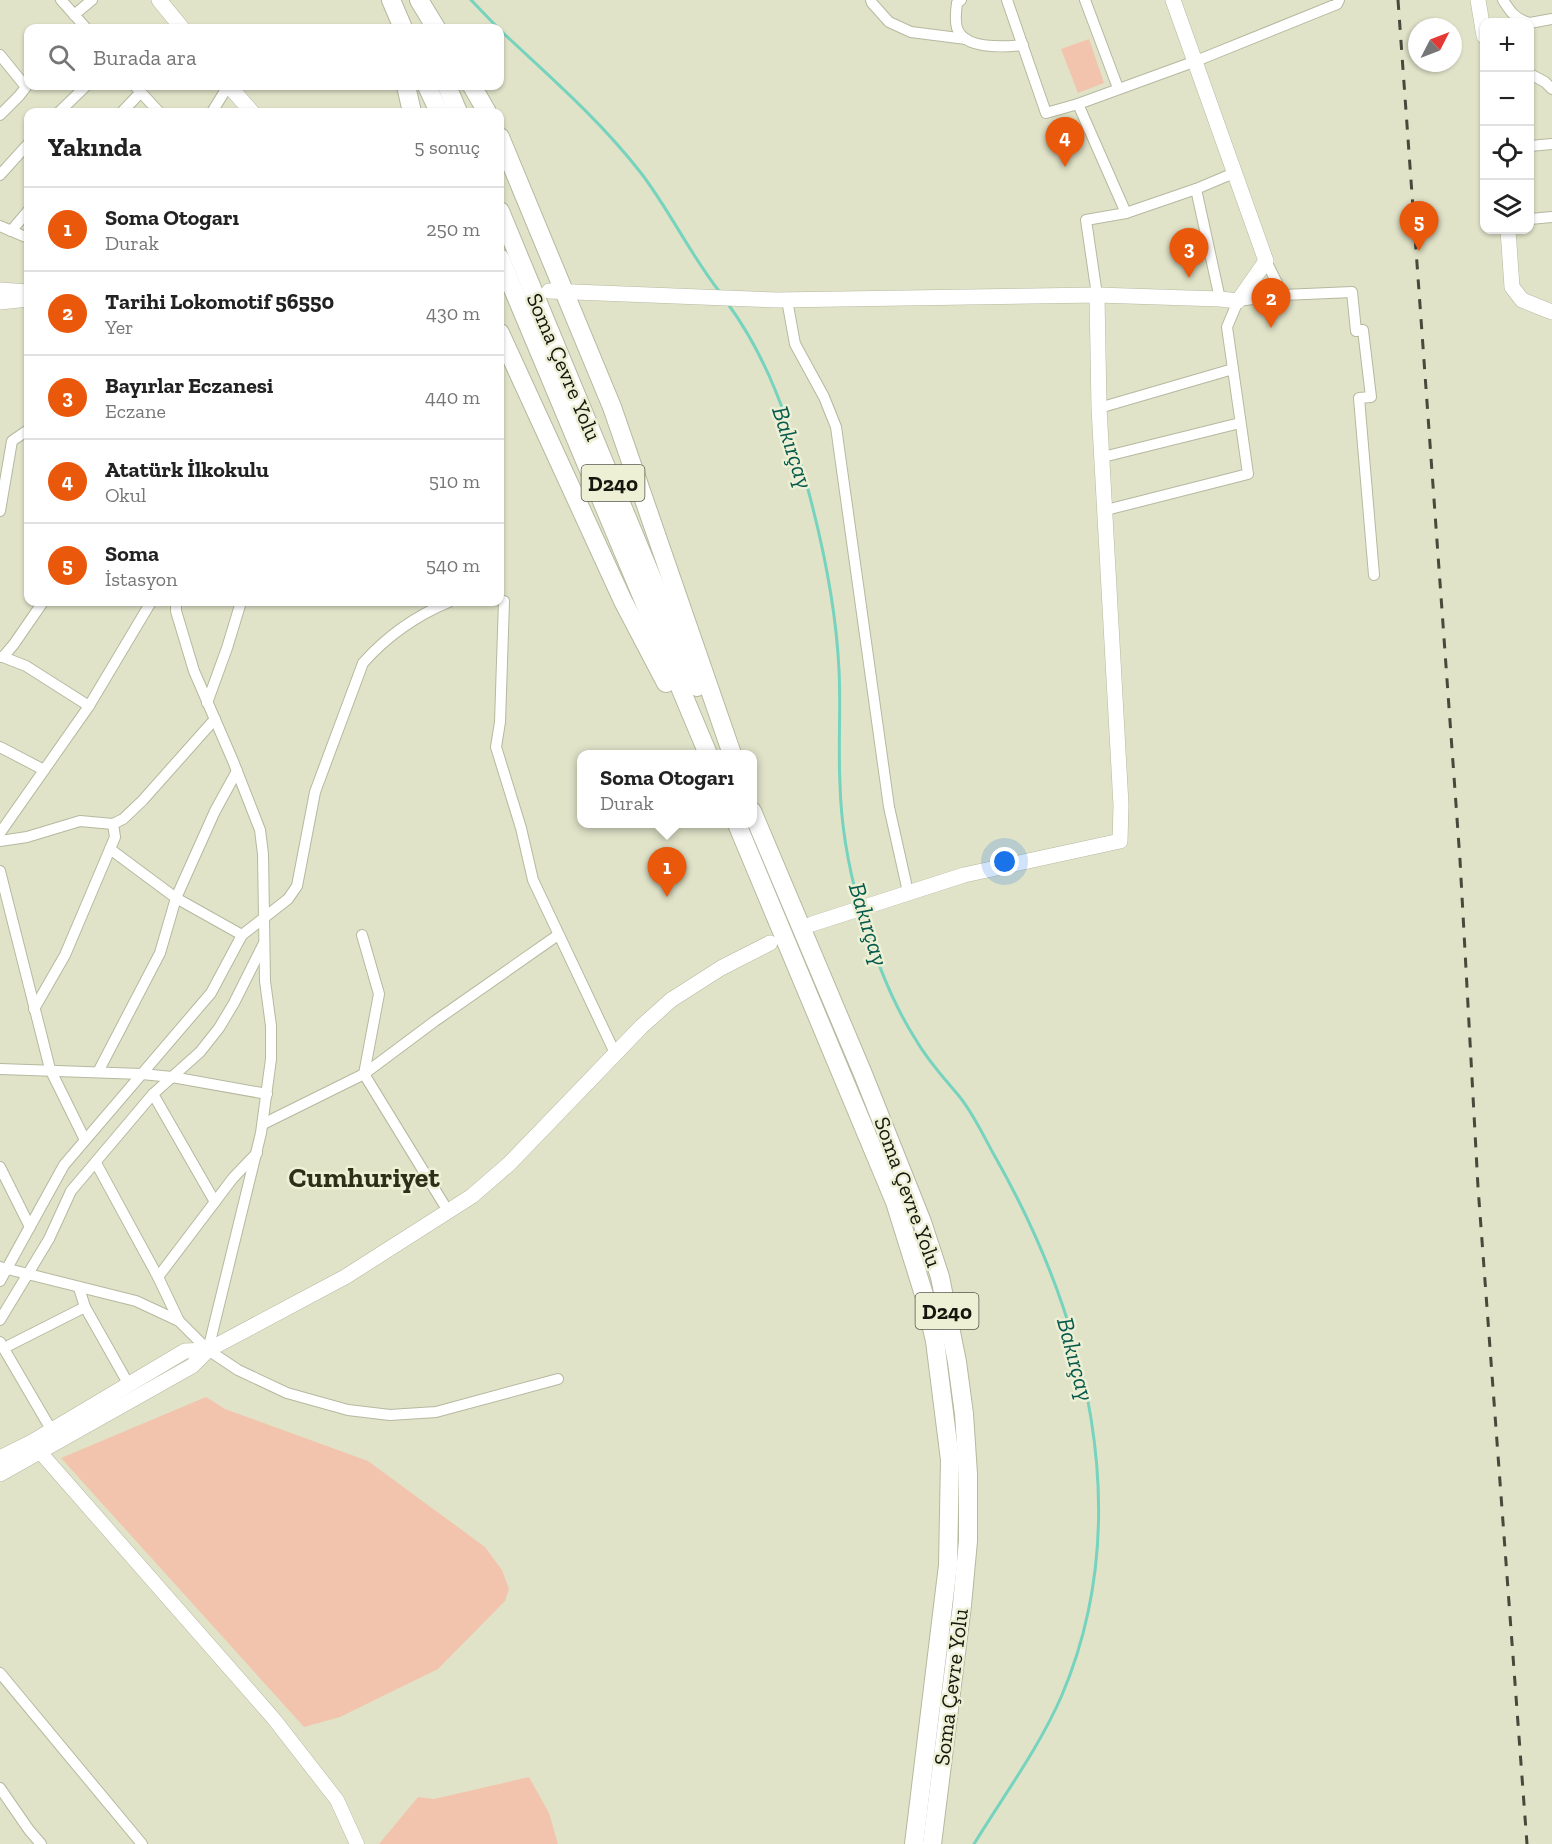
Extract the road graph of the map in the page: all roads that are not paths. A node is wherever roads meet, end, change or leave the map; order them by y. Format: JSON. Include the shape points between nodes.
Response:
{"nodes":[{"id":1,"x":61,"y":0,"type":"edge"},
{"id":2,"x":92,"y":0,"type":"edge"},
{"id":3,"x":159,"y":0,"type":"edge"},
{"id":4,"x":383,"y":0,"type":"edge"},
{"id":5,"x":391,"y":0,"type":"edge"},
{"id":6,"x":411,"y":0,"type":"edge"},
{"id":7,"x":419,"y":0,"type":"edge"},
{"id":8,"x":871,"y":0,"type":"edge"},
{"id":9,"x":961,"y":0,"type":"edge"},
{"id":10,"x":1007,"y":0,"type":"edge"},
{"id":11,"x":1085,"y":0,"type":"edge"},
{"id":12,"x":1173,"y":0,"type":"edge"},
{"id":13,"x":1339,"y":0,"type":"edge"},
{"id":14,"x":1478,"y":0,"type":"edge"},
{"id":15,"x":1503,"y":0,"type":"edge"},
{"id":16,"x":74,"y":15,"type":"junction"},
{"id":17,"x":1482,"y":18,"type":"edge"},
{"id":18,"x":1516,"y":18,"type":"edge"},
{"id":19,"x":1552,"y":19,"type":"edge"},
{"id":20,"x":1534,"y":22,"type":"edge"},
{"id":21,"x":82,"y":24,"type":"edge"},
{"id":22,"x":179,"y":24,"type":"edge"},
{"id":23,"x":391,"y":24,"type":"edge"},
{"id":24,"x":401,"y":24,"type":"edge"},
{"id":25,"x":421,"y":24,"type":"edge"},
{"id":26,"x":434,"y":24,"type":"edge"},
{"id":27,"x":966,"y":39,"type":"junction"},
{"id":28,"x":1023,"y":45,"type":"junction"},
{"id":29,"x":0,"y":54,"type":"edge"},
{"id":30,"x":1196,"y":61,"type":"junction"},
{"id":31,"x":1534,"y":76,"type":"edge"},
{"id":32,"x":24,"y":84,"type":"edge"},
{"id":33,"x":1118,"y":88,"type":"junction"},
{"id":34,"x":1552,"y":89,"type":"edge"},
{"id":35,"x":24,"y":90,"type":"edge"},
{"id":36,"x":82,"y":90,"type":"edge"},
{"id":37,"x":137,"y":90,"type":"edge"},
{"id":38,"x":139,"y":90,"type":"edge"},
{"id":39,"x":226,"y":90,"type":"edge"},
{"id":40,"x":232,"y":90,"type":"edge"},
{"id":41,"x":407,"y":90,"type":"edge"},
{"id":42,"x":430,"y":90,"type":"edge"},
{"id":43,"x":449,"y":90,"type":"edge"},
{"id":44,"x":474,"y":90,"type":"edge"},
{"id":45,"x":1077,"y":104,"type":"junction"},
{"id":46,"x":62,"y":108,"type":"edge"},
{"id":47,"x":125,"y":108,"type":"edge"},
{"id":48,"x":155,"y":108,"type":"edge"},
{"id":49,"x":214,"y":108,"type":"edge"},
{"id":50,"x":248,"y":108,"type":"edge"},
{"id":51,"x":411,"y":108,"type":"edge"},
{"id":52,"x":437,"y":108,"type":"edge"},
{"id":53,"x":456,"y":108,"type":"edge"},
{"id":54,"x":485,"y":108,"type":"edge"},
{"id":55,"x":0,"y":115,"type":"edge"},
{"id":56,"x":1552,"y":144,"type":"edge"},
{"id":57,"x":1534,"y":146,"type":"edge"},
{"id":58,"x":24,"y":148,"type":"edge"},
{"id":59,"x":504,"y":148,"type":"edge"},
{"id":60,"x":1234,"y":173,"type":"junction"},
{"id":61,"x":0,"y":175,"type":"edge"},
{"id":62,"x":1196,"y":189,"type":"junction"},
{"id":63,"x":1126,"y":213,"type":"junction"},
{"id":64,"x":24,"y":214,"type":"edge"},
{"id":65,"x":1552,"y":217,"type":"edge"},
{"id":66,"x":1534,"y":219,"type":"edge"},
{"id":67,"x":504,"y":221,"type":"edge"},
{"id":68,"x":5,"y":229,"type":"edge"},
{"id":69,"x":1508,"y":234,"type":"edge"},
{"id":70,"x":24,"y":236,"type":"edge"},
{"id":71,"x":1266,"y":261,"type":"junction"},
{"id":72,"x":504,"y":268,"type":"edge"},
{"id":73,"x":0,"y":290,"type":"edge"},
{"id":74,"x":24,"y":292,"type":"edge"},
{"id":75,"x":556,"y":292,"type":"junction"},
{"id":76,"x":1097,"y":295,"type":"junction"},
{"id":77,"x":1283,"y":295,"type":"junction"},
{"id":78,"x":1220,"y":299,"type":"junction"},
{"id":79,"x":24,"y":300,"type":"edge"},
{"id":80,"x":782,"y":300,"type":"junction"},
{"id":81,"x":1238,"y":301,"type":"junction"},
{"id":82,"x":0,"y":302,"type":"edge"},
{"id":83,"x":1552,"y":312,"type":"edge"},
{"id":84,"x":504,"y":342,"type":"edge"},
{"id":85,"x":1233,"y":369,"type":"junction"},
{"id":86,"x":1099,"y":408,"type":"junction"},
{"id":87,"x":1240,"y":423,"type":"junction"},
{"id":88,"x":24,"y":433,"type":"edge"},
{"id":89,"x":1103,"y":457,"type":"junction"},
{"id":90,"x":1106,"y":510,"type":"junction"},
{"id":91,"x":0,"y":511,"type":"edge"},
{"id":92,"x":1374,"y":575,"type":"dead end"},
{"id":93,"x":40,"y":606,"type":"edge"},
{"id":94,"x":150,"y":606,"type":"edge"},
{"id":95,"x":176,"y":606,"type":"edge"},
{"id":96,"x":240,"y":606,"type":"edge"},
{"id":97,"x":440,"y":606,"type":"edge"},
{"id":98,"x":504,"y":606,"type":"edge"},
{"id":99,"x":2,"y":657,"type":"edge"},
{"id":100,"x":207,"y":703,"type":"junction"},
{"id":101,"x":89,"y":706,"type":"junction"},
{"id":102,"x":214,"y":719,"type":"junction"},
{"id":103,"x":0,"y":747,"type":"edge"},
{"id":104,"x":701,"y":750,"type":"edge"},
{"id":105,"x":706,"y":750,"type":"edge"},
{"id":106,"x":728,"y":750,"type":"edge"},
{"id":107,"x":729,"y":750,"type":"edge"},
{"id":108,"x":44,"y":770,"type":"junction"},
{"id":109,"x":237,"y":771,"type":"junction"},
{"id":110,"x":757,"y":821,"type":"edge"},
{"id":111,"x":113,"y":824,"type":"junction"},
{"id":112,"x":739,"y":828,"type":"edge"},
{"id":113,"x":0,"y":833,"type":"edge"},
{"id":114,"x":0,"y":841,"type":"edge"},
{"id":115,"x":110,"y":849,"type":"junction"},
{"id":116,"x":0,"y":871,"type":"edge"},
{"id":117,"x":908,"y":892,"type":"junction"},
{"id":118,"x":176,"y":898,"type":"junction"},
{"id":119,"x":4,"y":910,"type":"edge"},
{"id":120,"x":264,"y":918,"type":"junction"},
{"id":121,"x":818,"y":922,"type":"dead end"},
{"id":122,"x":243,"y":935,"type":"junction"},
{"id":123,"x":362,"y":935,"type":"dead end"},
{"id":124,"x":558,"y":935,"type":"junction"},
{"id":125,"x":264,"y":942,"type":"junction"},
{"id":126,"x":770,"y":943,"type":"dead end"},
{"id":127,"x":34,"y":1009,"type":"junction"},
{"id":128,"x":615,"y":1053,"type":"junction"},
{"id":129,"x":0,"y":1069,"type":"edge"},
{"id":130,"x":50,"y":1069,"type":"junction"},
{"id":131,"x":98,"y":1072,"type":"junction"},
{"id":132,"x":142,"y":1074,"type":"junction"},
{"id":133,"x":364,"y":1074,"type":"junction"},
{"id":134,"x":172,"y":1077,"type":"junction"},
{"id":135,"x":153,"y":1094,"type":"junction"},
{"id":136,"x":267,"y":1094,"type":"junction"},
{"id":137,"x":263,"y":1124,"type":"junction"},
{"id":138,"x":85,"y":1140,"type":"junction"},
{"id":139,"x":257,"y":1153,"type":"junction"},
{"id":140,"x":96,"y":1163,"type":"junction"},
{"id":141,"x":0,"y":1167,"type":"edge"},
{"id":142,"x":215,"y":1202,"type":"junction"},
{"id":143,"x":448,"y":1211,"type":"junction"},
{"id":144,"x":30,"y":1227,"type":"junction"},
{"id":145,"x":4,"y":1268,"type":"edge"},
{"id":146,"x":28,"y":1275,"type":"junction"},
{"id":147,"x":158,"y":1277,"type":"junction"},
{"id":148,"x":0,"y":1281,"type":"edge"},
{"id":149,"x":79,"y":1288,"type":"junction"},
{"id":150,"x":85,"y":1307,"type":"junction"},
{"id":151,"x":0,"y":1320,"type":"edge"},
{"id":152,"x":179,"y":1321,"type":"junction"},
{"id":153,"x":2,"y":1345,"type":"edge"},
{"id":154,"x":208,"y":1350,"type":"junction"},
{"id":155,"x":558,"y":1379,"type":"dead end"},
{"id":156,"x":129,"y":1385,"type":"junction"},
{"id":157,"x":52,"y":1431,"type":"junction"},
{"id":158,"x":35,"y":1447,"type":"junction"},
{"id":159,"x":0,"y":1458,"type":"edge"},
{"id":160,"x":0,"y":1474,"type":"edge"},
{"id":161,"x":0,"y":1673,"type":"edge"},
{"id":162,"x":0,"y":1788,"type":"edge"},
{"id":163,"x":41,"y":1844,"type":"edge"},
{"id":164,"x":142,"y":1844,"type":"edge"},
{"id":165,"x":357,"y":1844,"type":"edge"},
{"id":166,"x":915,"y":1844,"type":"edge"},
{"id":167,"x":932,"y":1844,"type":"edge"}],
"edges":[{"from":1,"to":16,"type":"street"},
{"from":2,"to":16,"type":"street"},
{"from":3,"to":22,"type":"main road"},
{"from":4,"to":23,"type":"highway"},
{"from":5,"to":24,"type":"highway"},
{"from":6,"to":25,"type":"highway"},
{"from":7,"to":26,"type":"highway"},
{"from":8,"to":27,"type":"street","via":[[889,22],[911,32]]},
{"from":9,"to":27,"type":"street","via":[[957,3],[957,28]]},
{"from":10,"to":28,"type":"street"},
{"from":11,"to":33,"type":"street"},
{"from":12,"to":30,"type":"main road"},
{"from":13,"to":30,"type":"street"},
{"from":14,"to":17,"type":"main road"},
{"from":15,"to":18,"type":"street"},
{"from":16,"to":21,"type":"street"},
{"from":19,"to":20,"type":"street"},
{"from":27,"to":28,"type":"street","via":[[1003,48]]},
{"from":28,"to":45,"type":"street","via":[[1046,113]]},
{"from":29,"to":32,"type":"street"},
{"from":30,"to":33,"type":"street"},
{"from":30,"to":60,"type":"main road"},
{"from":31,"to":34,"type":"street"},
{"from":33,"to":45,"type":"street"},
{"from":35,"to":55,"type":"street"},
{"from":36,"to":46,"type":"street"},
{"from":37,"to":47,"type":"street"},
{"from":38,"to":48,"type":"street"},
{"from":39,"to":49,"type":"street"},
{"from":40,"to":50,"type":"main road"},
{"from":41,"to":51,"type":"highway"},
{"from":42,"to":52,"type":"highway"},
{"from":43,"to":53,"type":"highway"},
{"from":44,"to":54,"type":"highway"},
{"from":45,"to":63,"type":"street"},
{"from":56,"to":57,"type":"street"},
{"from":58,"to":61,"type":"street"},
{"from":59,"to":75,"type":"highway"},
{"from":60,"to":62,"type":"street"},
{"from":60,"to":71,"type":"main road"},
{"from":62,"to":63,"type":"street"},
{"from":62,"to":78,"type":"street"},
{"from":63,"to":76,"type":"street","via":[[1086,220]]},
{"from":64,"to":68,"type":"street"},
{"from":65,"to":66,"type":"street"},
{"from":67,"to":106,"type":"highway","name":"Soma Çevre Yolu","number":"D240","via":[[685,660]]},
{"from":68,"to":70,"type":"street"},
{"from":69,"to":83,"type":"main road","via":[[1512,287],[1522,300]]},
{"from":71,"to":77,"type":"street"},
{"from":71,"to":81,"type":"main road"},
{"from":72,"to":105,"type":"highway","name":"Soma Çevre Yolu","number":"D240"},
{"from":73,"to":74,"type":"main road"},
{"from":75,"to":80,"type":"main road"},
{"from":75,"to":107,"type":"highway","via":[[612,407]]},
{"from":76,"to":78,"type":"main road"},
{"from":76,"to":80,"type":"main road"},
{"from":76,"to":86,"type":"main road"},
{"from":77,"to":81,"type":"street"},
{"from":77,"to":92,"type":"street","via":[[1352,292],[1356,331],[1363,330],[1371,397],[1359,398]]},
{"from":78,"to":81,"type":"main road"},
{"from":79,"to":82,"type":"main road"},
{"from":80,"to":117,"type":"street","via":[[795,344],[836,427],[889,807]]},
{"from":81,"to":85,"type":"street","via":[[1227,327]]},
{"from":84,"to":104,"type":"highway","via":[[623,601]]},
{"from":85,"to":86,"type":"street"},
{"from":85,"to":87,"type":"street"},
{"from":86,"to":89,"type":"main road"},
{"from":87,"to":89,"type":"street"},
{"from":87,"to":90,"type":"street","via":[[1248,474]]},
{"from":88,"to":91,"type":"street","via":[[12,441]]},
{"from":89,"to":90,"type":"main road"},
{"from":90,"to":117,"type":"main road","via":[[1120,841],[964,875]]},
{"from":93,"to":99,"type":"street"},
{"from":94,"to":101,"type":"street"},
{"from":95,"to":100,"type":"street"},
{"from":96,"to":100,"type":"street"},
{"from":97,"to":120,"type":"street","via":[[419,615],[377,647],[363,663],[315,792],[297,886],[288,899]]},
{"from":98,"to":124,"type":"street","via":[[496,747],[533,880]]},
{"from":99,"to":101,"type":"street","via":[[26,666]]},
{"from":100,"to":102,"type":"street"},
{"from":101,"to":108,"type":"street"},
{"from":102,"to":109,"type":"street"},
{"from":102,"to":111,"type":"street","via":[[143,800]]},
{"from":103,"to":108,"type":"street"},
{"from":108,"to":113,"type":"street"},
{"from":109,"to":118,"type":"street"},
{"from":109,"to":120,"type":"street","via":[[260,830]]},
{"from":110,"to":167,"type":"highway","name":"Soma Çevre Yolu","number":"D240","via":[[922,1222],[940,1277],[957,1362],[968,1474],[968,1541]]},
{"from":111,"to":114,"type":"street","via":[[80,821]]},
{"from":111,"to":115,"type":"street","via":[[115,837]]},
{"from":112,"to":166,"type":"highway","name":"Soma Çevre Yolu","number":"D240","via":[[895,1202],[934,1341],[950,1460],[948,1565]]},
{"from":115,"to":118,"type":"street"},
{"from":115,"to":127,"type":"street","via":[[65,954]]},
{"from":116,"to":119,"type":"street"},
{"from":117,"to":121,"type":"main road"},
{"from":118,"to":122,"type":"street"},
{"from":118,"to":131,"type":"street","via":[[160,953]]},
{"from":119,"to":127,"type":"street"},
{"from":120,"to":122,"type":"street"},
{"from":120,"to":125,"type":"street"},
{"from":122,"to":132,"type":"street","via":[[211,993]]},
{"from":123,"to":133,"type":"street","via":[[379,994]]},
{"from":124,"to":128,"type":"street"},
{"from":124,"to":133,"type":"street"},
{"from":125,"to":134,"type":"street","via":[[219,1028]]},
{"from":125,"to":136,"type":"street","via":[[272,1059]]},
{"from":126,"to":128,"type":"main road","via":[[671,1000]]},
{"from":127,"to":130,"type":"street"},
{"from":128,"to":143,"type":"main road","via":[[509,1164]]},
{"from":129,"to":130,"type":"street"},
{"from":130,"to":131,"type":"street"},
{"from":130,"to":138,"type":"street"},
{"from":131,"to":132,"type":"street"},
{"from":132,"to":134,"type":"street"},
{"from":132,"to":138,"type":"street"},
{"from":133,"to":137,"type":"street"},
{"from":133,"to":143,"type":"street"},
{"from":134,"to":135,"type":"street"},
{"from":134,"to":136,"type":"street"},
{"from":135,"to":140,"type":"street"},
{"from":135,"to":142,"type":"street"},
{"from":136,"to":137,"type":"street"},
{"from":137,"to":139,"type":"street"},
{"from":138,"to":144,"type":"street","via":[[64,1165]]},
{"from":139,"to":142,"type":"street"},
{"from":139,"to":154,"type":"street"},
{"from":140,"to":146,"type":"street","via":[[71,1191]]},
{"from":140,"to":147,"type":"street"},
{"from":141,"to":144,"type":"street"},
{"from":142,"to":147,"type":"street"},
{"from":143,"to":154,"type":"main road","via":[[345,1277]]},
{"from":144,"to":145,"type":"street"},
{"from":145,"to":146,"type":"street"},
{"from":145,"to":148,"type":"street"},
{"from":146,"to":149,"type":"street"},
{"from":146,"to":151,"type":"street"},
{"from":147,"to":152,"type":"street"},
{"from":149,"to":150,"type":"street"},
{"from":149,"to":152,"type":"street","via":[[136,1301]]},
{"from":150,"to":153,"type":"street"},
{"from":150,"to":156,"type":"street"},
{"from":152,"to":154,"type":"street"},
{"from":153,"to":157,"type":"street"},
{"from":154,"to":155,"type":"street","via":[[238,1370],[287,1393],[348,1410],[390,1414],[436,1412]]},
{"from":154,"to":156,"type":"main road","via":[[185,1351]]},
{"from":154,"to":158,"type":"main road","via":[[192,1366]]},
{"from":156,"to":157,"type":"main road"},
{"from":157,"to":158,"type":"main road"},
{"from":158,"to":159,"type":"main road"},
{"from":158,"to":160,"type":"main road"},
{"from":158,"to":165,"type":"street","via":[[274,1719],[337,1800]]},
{"from":161,"to":164,"type":"street"},
{"from":162,"to":163,"type":"street"}]}
